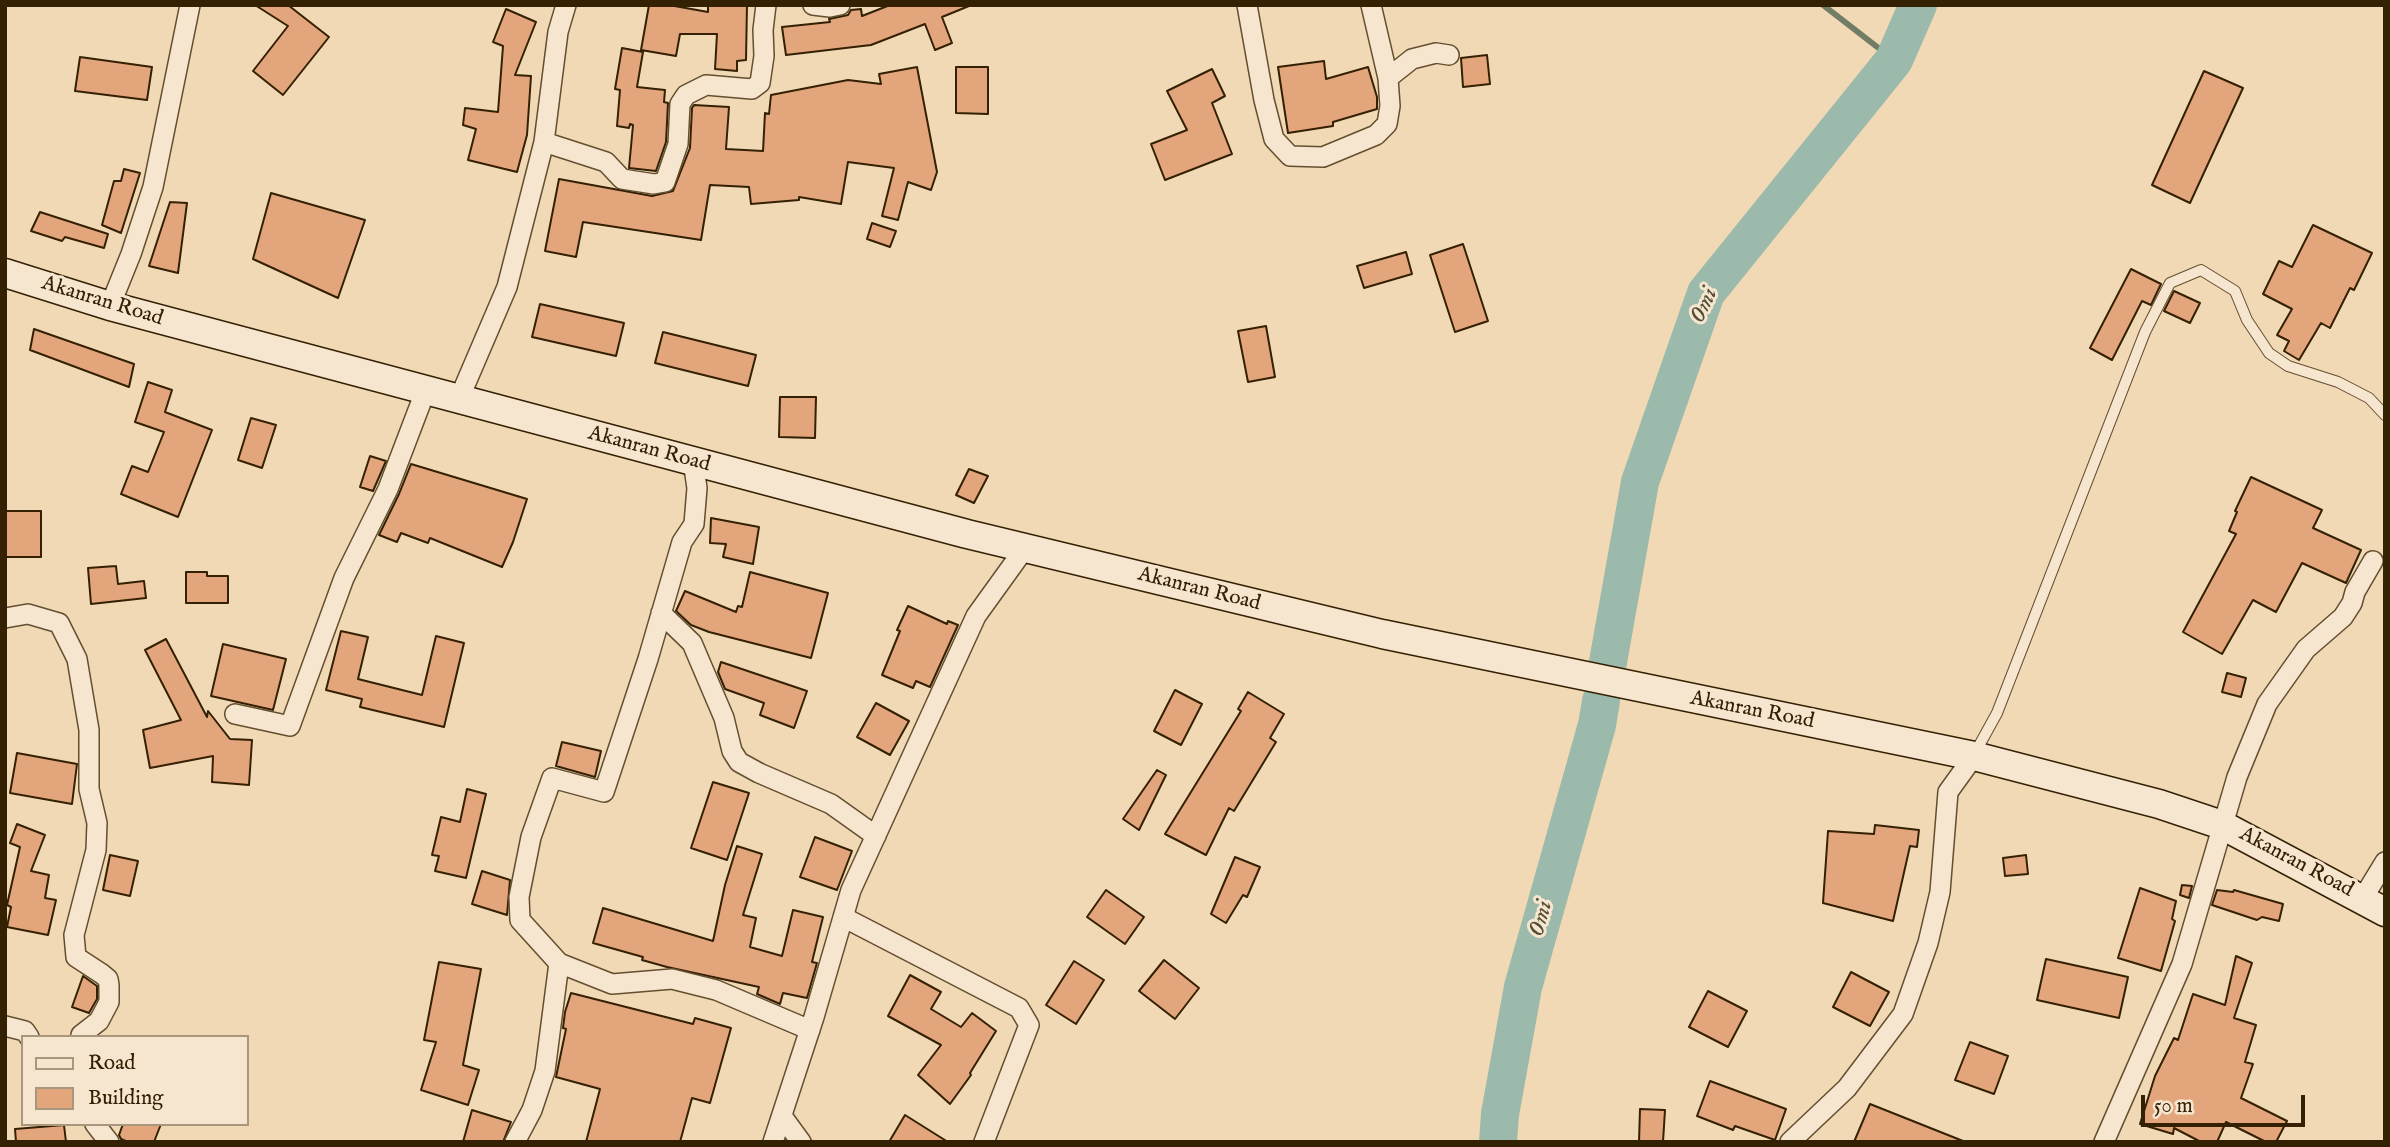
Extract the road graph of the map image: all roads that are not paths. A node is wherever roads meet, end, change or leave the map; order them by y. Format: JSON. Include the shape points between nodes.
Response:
{"nodes":[{"id":1,"x":190,"y":5,"type":"edge"},
{"id":2,"x":566,"y":5,"type":"edge"},
{"id":3,"x":766,"y":5,"type":"edge"},
{"id":4,"x":813,"y":5,"type":"edge"},
{"id":5,"x":840,"y":5,"type":"edge"},
{"id":6,"x":1247,"y":5,"type":"edge"},
{"id":7,"x":1371,"y":5,"type":"edge"},
{"id":8,"x":1449,"y":55,"type":"dead end"},
{"id":9,"x":1388,"y":78,"type":"junction"},
{"id":10,"x":544,"y":142,"type":"junction"},
{"id":11,"x":5,"y":273,"type":"edge"},
{"id":12,"x":110,"y":306,"type":"junction"},
{"id":13,"x":425,"y":392,"type":"junction"},
{"id":14,"x":458,"y":399,"type":"junction"},
{"id":15,"x":2385,"y":415,"type":"edge"},
{"id":16,"x":693,"y":461,"type":"junction"},
{"id":17,"x":1025,"y":548,"type":"junction"},
{"id":18,"x":2373,"y":561,"type":"dead end"},
{"id":19,"x":661,"y":613,"type":"junction"},
{"id":20,"x":5,"y":618,"type":"edge"},
{"id":21,"x":235,"y":714,"type":"dead end"},
{"id":22,"x":1974,"y":756,"type":"junction"},
{"id":23,"x":2222,"y":825,"type":"junction"},
{"id":24,"x":876,"y":836,"type":"junction"},
{"id":25,"x":2385,"y":862,"type":"edge"},
{"id":26,"x":2374,"y":905,"type":"edge"},
{"id":27,"x":843,"y":917,"type":"junction"},
{"id":28,"x":559,"y":963,"type":"junction"},
{"id":29,"x":5,"y":1026,"type":"edge"},
{"id":30,"x":810,"y":1030,"type":"junction"},
{"id":31,"x":28,"y":1035,"type":"edge"},
{"id":32,"x":81,"y":1035,"type":"edge"},
{"id":33,"x":782,"y":1116,"type":"junction"},
{"id":34,"x":97,"y":1126,"type":"edge"},
{"id":35,"x":109,"y":1142,"type":"edge"},
{"id":36,"x":515,"y":1142,"type":"edge"},
{"id":37,"x":773,"y":1142,"type":"edge"},
{"id":38,"x":801,"y":1142,"type":"edge"},
{"id":39,"x":984,"y":1142,"type":"edge"},
{"id":40,"x":1790,"y":1142,"type":"edge"},
{"id":41,"x":2104,"y":1142,"type":"edge"}],
"edges":[{"from":1,"to":12,"type":"street","via":[[153,187]]},
{"from":2,"to":10,"type":"street","via":[[558,32]]},
{"from":3,"to":10,"type":"street","via":[[760,83],[752,89],[706,85],[687,95],[680,104],[678,144],[665,182],[622,179],[606,162]]},
{"from":4,"to":5,"type":"street"},
{"from":6,"to":9,"type":"street","via":[[1274,139],[1290,156],[1323,157],[1376,135],[1387,124]]},
{"from":7,"to":9,"type":"street"},
{"from":8,"to":9,"type":"street","via":[[1436,53],[1412,60]]},
{"from":10,"to":14,"type":"street","via":[[507,287]]},
{"from":11,"to":12,"type":"main road","name":"Akanran Road"},
{"from":12,"to":13,"type":"main road","name":"Akanran Road"},
{"from":13,"to":14,"type":"main road","name":"Akanran Road"},
{"from":13,"to":21,"type":"street","via":[[388,489],[344,578],[289,726]]},
{"from":14,"to":16,"type":"main road","name":"Akanran Road"},
{"from":15,"to":22,"type":"lane","via":[[2369,398],[2288,366],[2269,353],[2235,291],[2201,270],[2170,283],[2146,332],[1997,713]]},
{"from":16,"to":17,"type":"main road","name":"Akanran Road"},
{"from":16,"to":19,"type":"street","via":[[697,488],[694,524],[682,542]]},
{"from":17,"to":22,"type":"main road","name":"Akanran Road","via":[[1382,634]]},
{"from":17,"to":24,"type":"street","via":[[976,616]]},
{"from":18,"to":23,"type":"street","via":[[2343,617],[2306,649],[2267,704]]},
{"from":19,"to":24,"type":"street","via":[[692,643],[739,762],[831,804]]},
{"from":19,"to":28,"type":"street","via":[[604,792],[551,778],[531,837],[519,897],[520,920]]},
{"from":20,"to":32,"type":"street","via":[[27,614],[59,623],[77,659],[89,730],[89,789],[97,823],[96,850],[74,935],[76,957],[102,974],[109,985],[109,1002],[99,1021]]},
{"from":22,"to":23,"type":"main road","name":"Akanran Road"},
{"from":22,"to":40,"type":"street","via":[[1948,792],[1940,892],[1903,1014],[1847,1088]]},
{"from":23,"to":26,"type":"main road","name":"Akanran Road"},
{"from":23,"to":41,"type":"street","via":[[2182,964]]},
{"from":24,"to":27,"type":"street"},
{"from":25,"to":26,"type":"street"},
{"from":27,"to":30,"type":"street"},
{"from":27,"to":39,"type":"street","via":[[1019,1008],[1029,1025]]},
{"from":28,"to":30,"type":"street","via":[[612,984],[672,979],[705,987]]},
{"from":28,"to":36,"type":"street","via":[[545,1071]]},
{"from":29,"to":31,"type":"street"},
{"from":30,"to":33,"type":"street"},
{"from":33,"to":37,"type":"street"},
{"from":33,"to":38,"type":"street"},
{"from":34,"to":35,"type":"street"}]}
